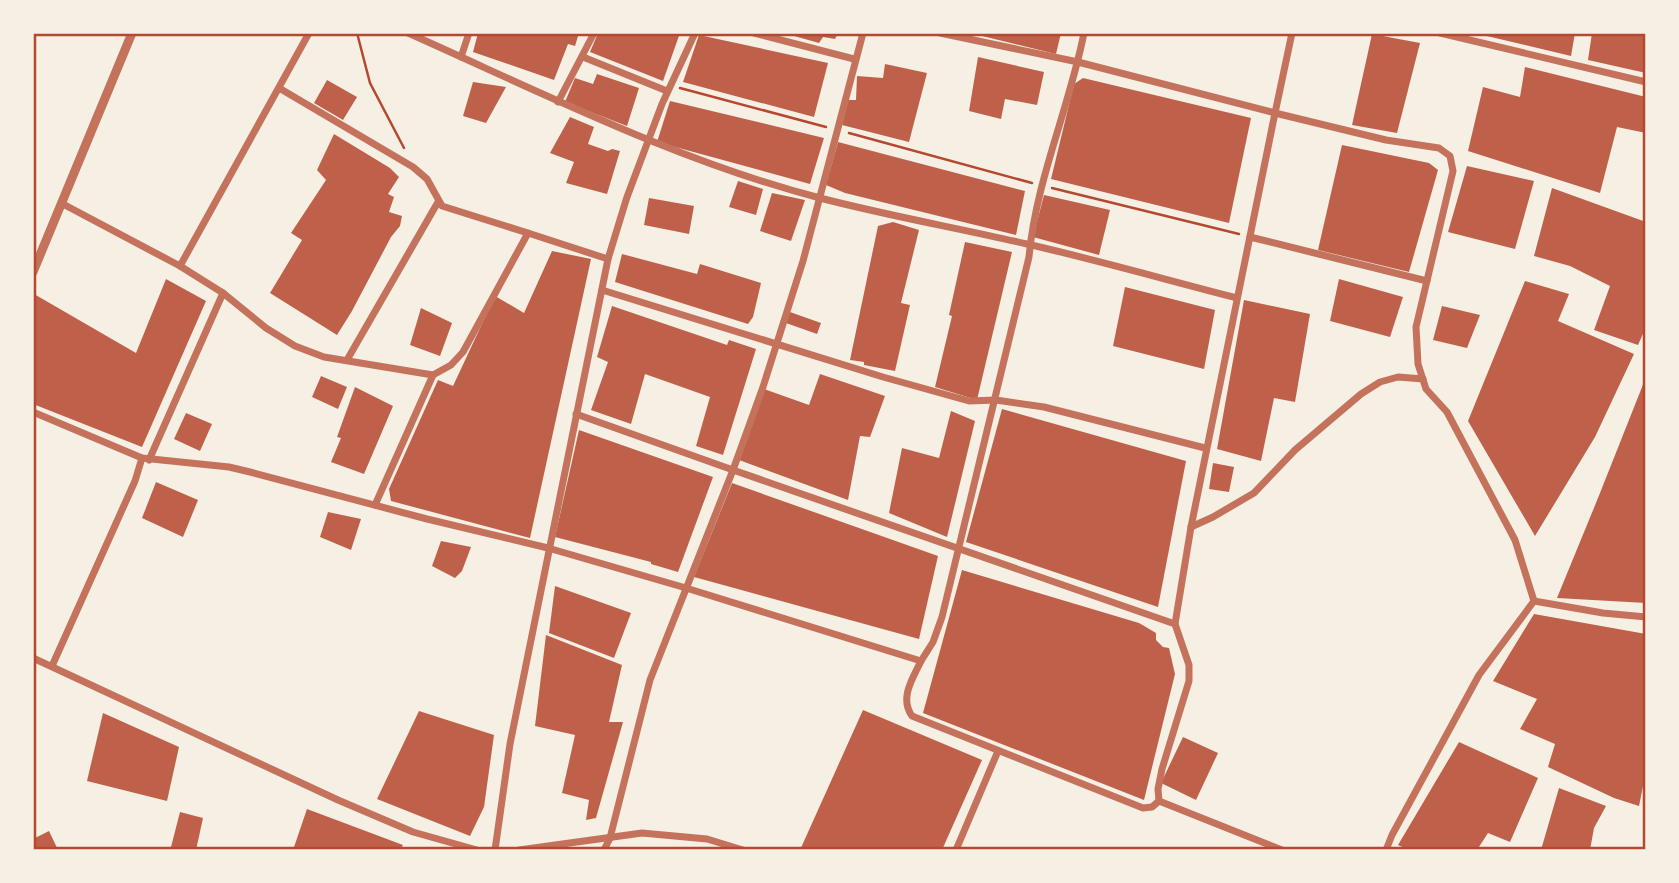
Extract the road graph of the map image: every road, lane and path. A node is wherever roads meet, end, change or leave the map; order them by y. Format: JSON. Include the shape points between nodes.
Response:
{"nodes":[{"id":1,"x":132,"y":33,"type":"edge"},
{"id":2,"x":309,"y":33,"type":"edge"},
{"id":3,"x":357,"y":33,"type":"edge"},
{"id":4,"x":408,"y":33,"type":"edge"},
{"id":5,"x":469,"y":33,"type":"edge"},
{"id":6,"x":594,"y":33,"type":"edge"},
{"id":7,"x":695,"y":33,"type":"edge"},
{"id":8,"x":754,"y":33,"type":"edge"},
{"id":9,"x":863,"y":33,"type":"edge"},
{"id":10,"x":940,"y":33,"type":"edge"},
{"id":11,"x":1084,"y":33,"type":"edge"},
{"id":12,"x":1292,"y":33,"type":"edge"},
{"id":13,"x":1440,"y":33,"type":"edge"},
{"id":14,"x":461,"y":57,"type":"junction"},
{"id":15,"x":583,"y":57,"type":"junction"},
{"id":16,"x":854,"y":59,"type":"junction"},
{"id":17,"x":1078,"y":62,"type":"junction"},
{"id":18,"x":1646,"y":82,"type":"edge"},
{"id":19,"x":279,"y":88,"type":"junction"},
{"id":20,"x":669,"y":89,"type":"junction"},
{"id":21,"x":558,"y":102,"type":"junction"},
{"id":22,"x":1275,"y":113,"type":"junction"},
{"id":23,"x":836,"y":129,"type":"junction"},
{"id":24,"x":648,"y":140,"type":"junction"},
{"id":25,"x":413,"y":167,"type":"junction"},
{"id":26,"x":1041,"y":185,"type":"junction"},
{"id":27,"x":820,"y":198,"type":"junction"},
{"id":28,"x":438,"y":202,"type":"junction"},
{"id":29,"x":61,"y":203,"type":"junction"},
{"id":30,"x":528,"y":233,"type":"junction"},
{"id":31,"x":1250,"y":237,"type":"junction"},
{"id":32,"x":1031,"y":244,"type":"junction"},
{"id":33,"x":608,"y":259,"type":"junction"},
{"id":34,"x":180,"y":266,"type":"junction"},
{"id":35,"x":33,"y":272,"type":"edge"},
{"id":36,"x":1427,"y":282,"type":"junction"},
{"id":37,"x":602,"y":289,"type":"junction"},
{"id":38,"x":223,"y":293,"type":"junction"},
{"id":39,"x":1237,"y":298,"type":"junction"},
{"id":40,"x":777,"y":344,"type":"junction"},
{"id":41,"x":347,"y":360,"type":"junction"},
{"id":42,"x":433,"y":374,"type":"junction"},
{"id":43,"x":1423,"y":379,"type":"junction"},
{"id":44,"x":996,"y":400,"type":"junction"},
{"id":45,"x":33,"y":412,"type":"edge"},
{"id":46,"x":576,"y":414,"type":"junction"},
{"id":47,"x":1205,"y":448,"type":"junction"},
{"id":48,"x":145,"y":459,"type":"junction"},
{"id":49,"x":733,"y":470,"type":"junction"},
{"id":50,"x":375,"y":505,"type":"junction"},
{"id":51,"x":1191,"y":527,"type":"junction"},
{"id":52,"x":548,"y":548,"type":"junction"},
{"id":53,"x":959,"y":548,"type":"junction"},
{"id":54,"x":687,"y":587,"type":"junction"},
{"id":55,"x":1534,"y":601,"type":"junction"},
{"id":56,"x":1646,"y":617,"type":"edge"},
{"id":57,"x":1175,"y":624,"type":"junction"},
{"id":58,"x":33,"y":657,"type":"edge"},
{"id":59,"x":921,"y":661,"type":"junction"},
{"id":60,"x":52,"y":666,"type":"junction"},
{"id":61,"x":998,"y":751,"type":"junction"},
{"id":62,"x":1159,"y":801,"type":"junction"},
{"id":63,"x":610,"y":838,"type":"junction"},
{"id":64,"x":460,"y":847,"type":"edge"},
{"id":65,"x":477,"y":850,"type":"edge"},
{"id":66,"x":495,"y":850,"type":"edge"},
{"id":67,"x":519,"y":850,"type":"edge"},
{"id":68,"x":604,"y":850,"type":"edge"},
{"id":69,"x":743,"y":850,"type":"edge"},
{"id":70,"x":956,"y":850,"type":"edge"},
{"id":71,"x":1282,"y":850,"type":"edge"},
{"id":72,"x":1386,"y":850,"type":"edge"}],
"edges":[{"from":1,"to":29,"type":"street"},
{"from":2,"to":19,"type":"street"},
{"from":3,"to":25,"type":"path","via":[[370,83]]},
{"from":4,"to":14,"type":"street"},
{"from":5,"to":14,"type":"street"},
{"from":6,"to":15,"type":"street"},
{"from":7,"to":20,"type":"street"},
{"from":8,"to":16,"type":"street"},
{"from":9,"to":16,"type":"street"},
{"from":10,"to":17,"type":"street"},
{"from":11,"to":17,"type":"street"},
{"from":12,"to":22,"type":"street"},
{"from":13,"to":18,"type":"street"},
{"from":14,"to":21,"type":"street"},
{"from":15,"to":20,"type":"street"},
{"from":15,"to":21,"type":"street"},
{"from":16,"to":23,"type":"street"},
{"from":17,"to":22,"type":"street"},
{"from":17,"to":26,"type":"street"},
{"from":19,"to":25,"type":"street"},
{"from":19,"to":34,"type":"street"},
{"from":20,"to":23,"type":"path"},
{"from":20,"to":24,"type":"street"},
{"from":21,"to":24,"type":"street"},
{"from":22,"to":31,"type":"street"},
{"from":22,"to":36,"type":"street","via":[[1438,148],[1450,156],[1453,171]]},
{"from":23,"to":26,"type":"path"},
{"from":23,"to":27,"type":"street"},
{"from":24,"to":27,"type":"street"},
{"from":24,"to":33,"type":"street"},
{"from":25,"to":28,"type":"street","via":[[427,179]]},
{"from":26,"to":31,"type":"path"},
{"from":26,"to":32,"type":"street"},
{"from":27,"to":32,"type":"street"},
{"from":27,"to":40,"type":"street"},
{"from":28,"to":30,"type":"street"},
{"from":28,"to":41,"type":"street"},
{"from":29,"to":34,"type":"street"},
{"from":29,"to":35,"type":"street"},
{"from":30,"to":33,"type":"street"},
{"from":30,"to":42,"type":"street","via":[[463,352]]},
{"from":31,"to":36,"type":"street"},
{"from":31,"to":39,"type":"street"},
{"from":32,"to":39,"type":"street"},
{"from":32,"to":44,"type":"street"},
{"from":33,"to":37,"type":"street"},
{"from":34,"to":38,"type":"street"},
{"from":36,"to":43,"type":"street","via":[[1416,327]]},
{"from":37,"to":40,"type":"street"},
{"from":37,"to":46,"type":"street"},
{"from":38,"to":41,"type":"street","via":[[281,339],[324,357]]},
{"from":38,"to":48,"type":"street"},
{"from":39,"to":47,"type":"street"},
{"from":40,"to":44,"type":"street","via":[[969,401]]},
{"from":40,"to":49,"type":"street"},
{"from":41,"to":42,"type":"street"},
{"from":42,"to":50,"type":"street"},
{"from":43,"to":51,"type":"street","via":[[1398,377],[1361,394],[1295,450],[1254,493]]},
{"from":43,"to":55,"type":"street","via":[[1447,412],[1515,540]]},
{"from":44,"to":47,"type":"street","via":[[1044,407]]},
{"from":44,"to":53,"type":"street"},
{"from":45,"to":48,"type":"street"},
{"from":46,"to":49,"type":"street"},
{"from":46,"to":52,"type":"street"},
{"from":47,"to":51,"type":"street"},
{"from":48,"to":50,"type":"street","via":[[229,467]]},
{"from":48,"to":60,"type":"street"},
{"from":49,"to":53,"type":"street"},
{"from":49,"to":54,"type":"street"},
{"from":50,"to":52,"type":"street"},
{"from":51,"to":57,"type":"street"},
{"from":52,"to":54,"type":"street"},
{"from":52,"to":66,"type":"street","via":[[510,744]]},
{"from":53,"to":57,"type":"street"},
{"from":53,"to":59,"type":"street","via":[[934,638]]},
{"from":54,"to":59,"type":"street"},
{"from":54,"to":63,"type":"street","via":[[650,680]]},
{"from":55,"to":56,"type":"street"},
{"from":55,"to":72,"type":"street","via":[[1479,676]]},
{"from":57,"to":62,"type":"street","via":[[1189,665],[1189,681],[1162,769]]},
{"from":58,"to":60,"type":"street"},
{"from":59,"to":61,"type":"street","via":[[906,697],[912,716]]},
{"from":60,"to":64,"type":"street","via":[[338,800]]},
{"from":61,"to":62,"type":"street","via":[[1143,808]]},
{"from":61,"to":70,"type":"street"},
{"from":62,"to":71,"type":"street"},
{"from":63,"to":67,"type":"street"},
{"from":63,"to":68,"type":"street"},
{"from":63,"to":69,"type":"street","via":[[642,833],[682,836]]},
{"from":64,"to":65,"type":"street"}]}
